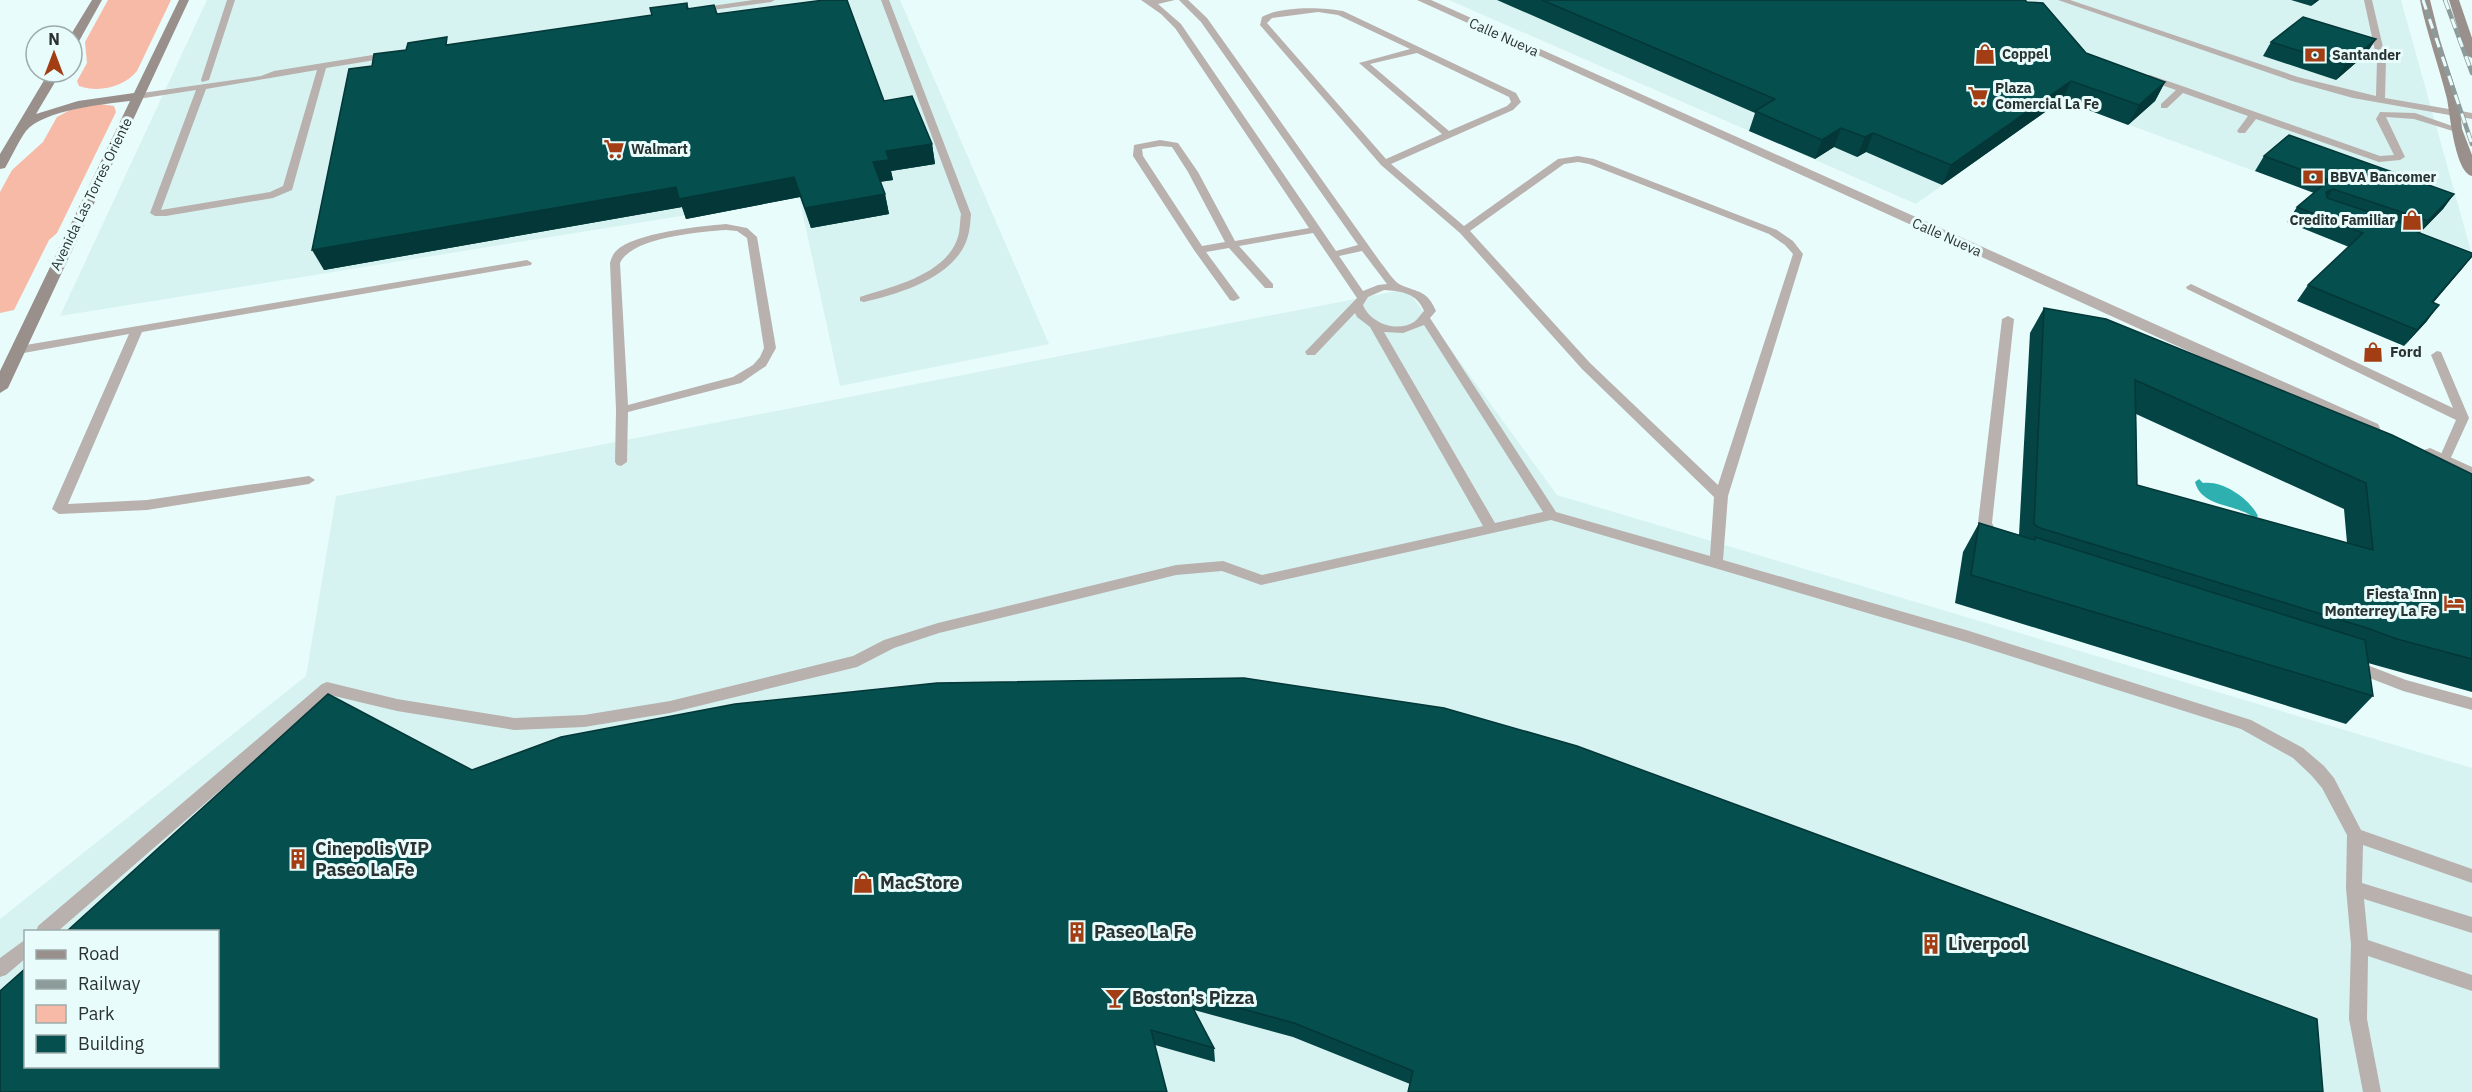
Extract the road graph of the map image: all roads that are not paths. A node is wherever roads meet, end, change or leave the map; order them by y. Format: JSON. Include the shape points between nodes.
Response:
{"nodes":[{"id":1,"x":97,"y":0,"type":"edge"},
{"id":2,"x":184,"y":0,"type":"edge"},
{"id":3,"x":231,"y":0,"type":"edge"},
{"id":4,"x":771,"y":0,"type":"edge"},
{"id":5,"x":885,"y":0,"type":"edge"},
{"id":6,"x":1170,"y":0,"type":"edge"},
{"id":7,"x":1183,"y":0,"type":"edge"},
{"id":8,"x":1422,"y":0,"type":"edge"},
{"id":9,"x":2062,"y":0,"type":"edge"},
{"id":10,"x":2368,"y":0,"type":"edge"},
{"id":11,"x":1148,"y":2,"type":"edge"},
{"id":12,"x":2441,"y":4,"type":"edge"},
{"id":13,"x":684,"y":13,"type":"edge"},
{"id":14,"x":83,"y":24,"type":"edge"},
{"id":15,"x":1418,"y":50,"type":"junction"},
{"id":16,"x":400,"y":53,"type":"edge"},
{"id":17,"x":2472,"y":55,"type":"edge"},
{"id":18,"x":322,"y":66,"type":"junction"},
{"id":19,"x":2141,"y":75,"type":"edge"},
{"id":20,"x":48,"y":84,"type":"joint"},
{"id":21,"x":203,"y":84,"type":"junction"},
{"id":22,"x":2182,"y":89,"type":"junction"},
{"id":23,"x":139,"y":92,"type":"junction"},
{"id":24,"x":2380,"y":98,"type":"junction"},
{"id":25,"x":2164,"y":106,"type":"dead end"},
{"id":26,"x":2454,"y":113,"type":"junction"},
{"id":27,"x":2254,"y":114,"type":"junction"},
{"id":28,"x":2472,"y":116,"type":"edge"},
{"id":29,"x":22,"y":127,"type":"junction"},
{"id":30,"x":2456,"y":129,"type":"junction"},
{"id":31,"x":2242,"y":131,"type":"dead end"},
{"id":32,"x":1448,"y":135,"type":"junction"},
{"id":33,"x":1384,"y":164,"type":"junction"},
{"id":34,"x":0,"y":165,"type":"edge"},
{"id":35,"x":2472,"y":172,"type":"edge"},
{"id":36,"x":1314,"y":230,"type":"junction"},
{"id":37,"x":1464,"y":231,"type":"junction"},
{"id":38,"x":1231,"y":244,"type":"junction"},
{"id":39,"x":1364,"y":247,"type":"junction"},
{"id":40,"x":1199,"y":250,"type":"junction"},
{"id":41,"x":1332,"y":255,"type":"junction"},
{"id":42,"x":527,"y":263,"type":"dead end"},
{"id":43,"x":1269,"y":286,"type":"dead end"},
{"id":44,"x":1396,"y":287,"type":"junction"},
{"id":45,"x":2191,"y":287,"type":"dead end"},
{"id":46,"x":1234,"y":298,"type":"dead end"},
{"id":47,"x":864,"y":299,"type":"dead end"},
{"id":48,"x":1359,"y":300,"type":"junction"},
{"id":49,"x":2008,"y":319,"type":"dead end"},
{"id":50,"x":1426,"y":320,"type":"junction"},
{"id":51,"x":1376,"y":327,"type":"junction"},
{"id":52,"x":137,"y":330,"type":"junction"},
{"id":53,"x":18,"y":350,"type":"junction"},
{"id":54,"x":1311,"y":352,"type":"dead end"},
{"id":55,"x":2438,"y":355,"type":"dead end"},
{"id":56,"x":0,"y":388,"type":"edge"},
{"id":57,"x":622,"y":410,"type":"junction"},
{"id":58,"x":2463,"y":418,"type":"junction"},
{"id":59,"x":2390,"y":436,"type":"edge"},
{"id":60,"x":2411,"y":446,"type":"edge"},
{"id":61,"x":2444,"y":461,"type":"junction"},
{"id":62,"x":621,"y":462,"type":"dead end"},
{"id":63,"x":2472,"y":474,"type":"edge"},
{"id":64,"x":309,"y":480,"type":"dead end"},
{"id":65,"x":1721,"y":496,"type":"junction"},
{"id":66,"x":1551,"y":515,"type":"junction"},
{"id":67,"x":1491,"y":528,"type":"junction"},
{"id":68,"x":2004,"y":551,"type":"edge"},
{"id":69,"x":1716,"y":564,"type":"junction"},
{"id":70,"x":2344,"y":663,"type":"edge"},
{"id":71,"x":2472,"y":705,"type":"edge"},
{"id":72,"x":2355,"y":835,"type":"junction"},
{"id":73,"x":2472,"y":876,"type":"edge"},
{"id":74,"x":2354,"y":888,"type":"junction"},
{"id":75,"x":2472,"y":926,"type":"edge"},
{"id":76,"x":46,"y":930,"type":"edge"},
{"id":77,"x":2360,"y":945,"type":"junction"},
{"id":78,"x":24,"y":949,"type":"edge"},
{"id":79,"x":0,"y":969,"type":"edge"},
{"id":80,"x":2472,"y":983,"type":"edge"},
{"id":81,"x":2372,"y":1092,"type":"edge"}],
"edges":[{"from":1,"to":14,"type":"street"},
{"from":2,"to":23,"type":"street","name":"Avenida Las Torres Oriente"},
{"from":3,"to":21,"type":"lane"},
{"from":4,"to":13,"type":"lane"},
{"from":5,"to":47,"type":"lane","via":[[966,214],[967,231],[960,249],[924,279]]},
{"from":6,"to":11,"type":"lane"},
{"from":7,"to":39,"type":"lane","via":[[1204,20]]},
{"from":8,"to":59,"type":"street","name":"Calle Nueva"},
{"from":9,"to":24,"type":"lane","via":[[2295,79]]},
{"from":10,"to":24,"type":"lane","via":[[2381,45]]},
{"from":11,"to":36,"type":"lane","via":[[1178,26]]},
{"from":12,"to":17,"type":"street"},
{"from":12,"to":26,"type":"street","via":[[2434,40]]},
{"from":15,"to":32,"type":"lane","via":[[1364,63]]},
{"from":15,"to":32,"type":"lane","via":[[1513,95],[1516,102]]},
{"from":15,"to":33,"type":"lane","via":[[1331,11],[1270,16],[1263,23]]},
{"from":16,"to":18,"type":"lane"},
{"from":18,"to":21,"type":"lane"},
{"from":18,"to":21,"type":"lane","via":[[288,188],[273,195],[155,213]]},
{"from":19,"to":22,"type":"lane"},
{"from":20,"to":23,"type":"street","via":[[59,94],[89,97]]},
{"from":20,"to":29,"type":"street"},
{"from":21,"to":23,"type":"lane"},
{"from":22,"to":25,"type":"lane"},
{"from":22,"to":27,"type":"lane"},
{"from":23,"to":29,"type":"street","via":[[65,106]]},
{"from":23,"to":53,"type":"street","name":"Avenida Las Torres Oriente"},
{"from":24,"to":26,"type":"lane"},
{"from":26,"to":28,"type":"lane"},
{"from":26,"to":30,"type":"street"},
{"from":27,"to":30,"type":"lane","via":[[2372,157],[2391,159],[2400,157],[2381,119],[2383,114],[2415,116]]},
{"from":27,"to":31,"type":"lane"},
{"from":29,"to":34,"type":"street"},
{"from":30,"to":35,"type":"street"},
{"from":32,"to":33,"type":"lane"},
{"from":33,"to":37,"type":"lane"},
{"from":36,"to":38,"type":"lane"},
{"from":36,"to":41,"type":"lane"},
{"from":37,"to":65,"type":"lane","via":[[1586,366]]},
{"from":37,"to":65,"type":"lane","via":[[1561,161],[1578,159],[1592,161],[1773,232],[1789,243],[1798,254]]},
{"from":38,"to":40,"type":"lane"},
{"from":38,"to":40,"type":"lane","via":[[1175,145],[1137,147],[1138,156]]},
{"from":38,"to":43,"type":"lane"},
{"from":39,"to":41,"type":"lane"},
{"from":39,"to":44,"type":"lane"},
{"from":40,"to":46,"type":"lane"},
{"from":41,"to":48,"type":"lane"},
{"from":42,"to":52,"type":"lane"},
{"from":44,"to":48,"type":"lane","via":[[1376,289]]},
{"from":44,"to":50,"type":"lane","via":[[1410,290],[1428,303],[1430,312]]},
{"from":45,"to":58,"type":"lane"},
{"from":48,"to":51,"type":"lane","via":[[1358,313]]},
{"from":48,"to":54,"type":"lane"},
{"from":49,"to":68,"type":"lane","via":[[1985,523]]},
{"from":50,"to":51,"type":"lane","via":[[1404,329]]},
{"from":50,"to":66,"type":"lane"},
{"from":51,"to":67,"type":"lane"},
{"from":52,"to":53,"type":"lane"},
{"from":52,"to":64,"type":"lane","via":[[59,509],[147,505]]},
{"from":53,"to":56,"type":"street","name":"Avenida Las Torres Oriente"},
{"from":55,"to":58,"type":"lane"},
{"from":57,"to":57,"type":"lane","via":[[615,263],[618,256],[643,242],[710,228],[746,231],[752,237],[769,354],[752,372],[737,380]]},
{"from":57,"to":62,"type":"lane"},
{"from":58,"to":61,"type":"lane"},
{"from":60,"to":61,"type":"street"},
{"from":61,"to":63,"type":"street"},
{"from":65,"to":69,"type":"lane"},
{"from":66,"to":67,"type":"lane"},
{"from":66,"to":69,"type":"lane"},
{"from":67,"to":76,"type":"lane","via":[[1261,580],[1223,566],[1176,570],[938,628],[889,644],[857,661],[670,707],[584,721],[514,724],[397,705],[327,688]]},
{"from":69,"to":72,"type":"lane","via":[[1966,636],[2246,724],[2298,753],[2318,771]]},
{"from":70,"to":71,"type":"lane"},
{"from":72,"to":73,"type":"lane"},
{"from":72,"to":74,"type":"lane"},
{"from":74,"to":75,"type":"lane"},
{"from":74,"to":77,"type":"lane"},
{"from":77,"to":80,"type":"lane"},
{"from":77,"to":81,"type":"lane","via":[[2358,1019]]},
{"from":78,"to":79,"type":"lane"}]}
